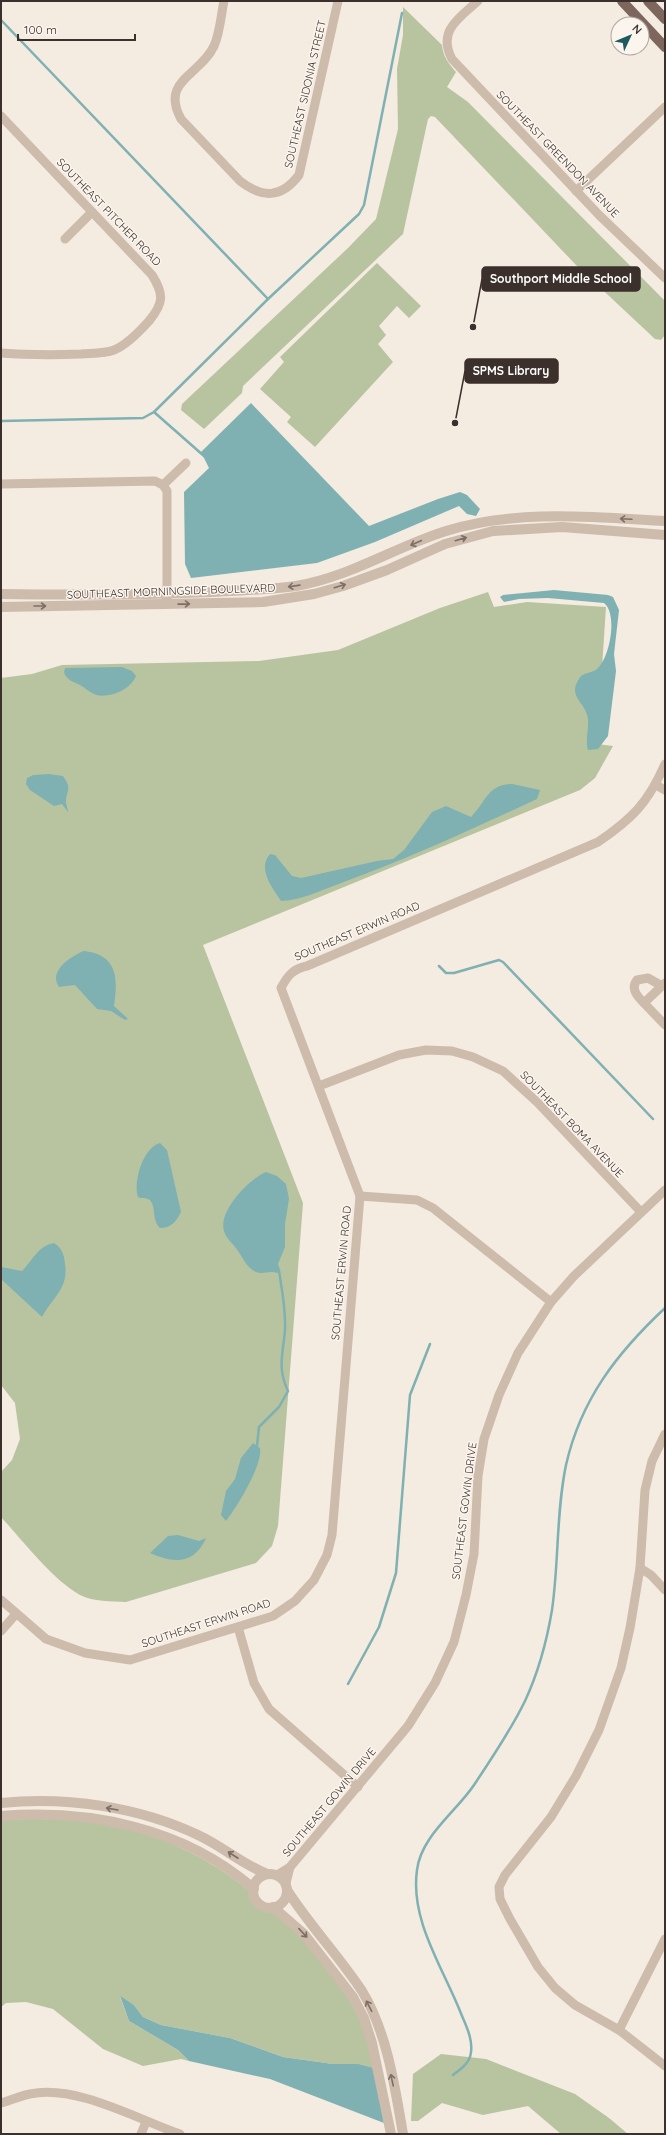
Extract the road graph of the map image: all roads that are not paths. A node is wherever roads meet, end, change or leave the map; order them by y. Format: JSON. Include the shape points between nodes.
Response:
{"nodes":[{"id":1,"x":224,"y":1,"type":"edge"},
{"id":2,"x":338,"y":1,"type":"edge"},
{"id":3,"x":478,"y":1,"type":"edge"},
{"id":4,"x":622,"y":1,"type":"edge"},
{"id":5,"x":648,"y":1,"type":"edge"},
{"id":6,"x":665,"y":19,"type":"edge"},
{"id":7,"x":665,"y":47,"type":"edge"},
{"id":8,"x":665,"y":107,"type":"edge"},
{"id":9,"x":1,"y":116,"type":"edge"},
{"id":10,"x":576,"y":191,"type":"junction"},
{"id":11,"x":92,"y":212,"type":"junction"},
{"id":12,"x":65,"y":239,"type":"dead end"},
{"id":13,"x":665,"y":278,"type":"edge"},
{"id":14,"x":1,"y":353,"type":"edge"},
{"id":15,"x":186,"y":463,"type":"dead end"},
{"id":16,"x":1,"y":484,"type":"edge"},
{"id":17,"x":163,"y":485,"type":"junction"},
{"id":18,"x":561,"y":515,"type":"junction"},
{"id":19,"x":665,"y":521,"type":"edge"},
{"id":20,"x":562,"y":527,"type":"junction"},
{"id":21,"x":665,"y":535,"type":"edge"},
{"id":22,"x":432,"y":536,"type":"junction"},
{"id":23,"x":438,"y":547,"type":"junction"},
{"id":24,"x":312,"y":583,"type":"junction"},
{"id":25,"x":1,"y":594,"type":"edge"},
{"id":26,"x":314,"y":594,"type":"junction"},
{"id":27,"x":56,"y":595,"type":"junction"},
{"id":28,"x":167,"y":599,"type":"junction"},
{"id":29,"x":1,"y":606,"type":"edge"},
{"id":30,"x":56,"y":606,"type":"junction"},
{"id":31,"x":665,"y":764,"type":"edge"},
{"id":32,"x":656,"y":785,"type":"junction"},
{"id":33,"x":665,"y":790,"type":"edge"},
{"id":34,"x":663,"y":984,"type":"edge"},
{"id":35,"x":644,"y":1003,"type":"junction"},
{"id":36,"x":665,"y":1026,"type":"edge"},
{"id":37,"x":319,"y":1086,"type":"junction"},
{"id":38,"x":665,"y":1190,"type":"edge"},
{"id":39,"x":360,"y":1196,"type":"junction"},
{"id":40,"x":641,"y":1212,"type":"junction"},
{"id":41,"x":551,"y":1302,"type":"junction"},
{"id":42,"x":665,"y":1434,"type":"edge"},
{"id":43,"x":640,"y":1568,"type":"junction"},
{"id":44,"x":665,"y":1590,"type":"edge"},
{"id":45,"x":1,"y":1600,"type":"edge"},
{"id":46,"x":16,"y":1614,"type":"junction"},
{"id":47,"x":238,"y":1627,"type":"junction"},
{"id":48,"x":1,"y":1631,"type":"edge"},
{"id":49,"x":358,"y":1787,"type":"junction"},
{"id":50,"x":54,"y":1802,"type":"junction"},
{"id":51,"x":1,"y":1803,"type":"edge"},
{"id":52,"x":55,"y":1815,"type":"junction"},
{"id":53,"x":1,"y":1816,"type":"edge"},
{"id":54,"x":177,"y":1826,"type":"junction"},
{"id":55,"x":172,"y":1840,"type":"junction"},
{"id":56,"x":290,"y":1867,"type":"junction"},
{"id":57,"x":272,"y":1874,"type":"junction"},
{"id":58,"x":287,"y":1887,"type":"junction"},
{"id":59,"x":254,"y":1889,"type":"junction"},
{"id":60,"x":273,"y":1908,"type":"junction"},
{"id":61,"x":665,"y":1939,"type":"edge"},
{"id":62,"x":618,"y":2030,"type":"junction"},
{"id":63,"x":665,"y":2066,"type":"edge"},
{"id":64,"x":1,"y":2103,"type":"edge"},
{"id":65,"x":146,"y":2122,"type":"junction"},
{"id":66,"x":141,"y":2134,"type":"edge"},
{"id":67,"x":180,"y":2134,"type":"edge"},
{"id":68,"x":391,"y":2134,"type":"edge"},
{"id":69,"x":403,"y":2134,"type":"edge"}],
"edges":[{"from":1,"to":2,"type":"street","name":"SOUTHEAST SIDONIA STREET","via":[[214,46],[207,58],[177,88],[175,109],[181,119],[240,181],[250,189],[264,194],[283,190],[299,175]]},
{"from":3,"to":10,"type":"street","name":"SOUTHEAST GREENDON AVENUE","via":[[450,28],[446,38],[447,50],[452,59]]},
{"from":4,"to":7,"type":"main road"},
{"from":5,"to":6,"type":"main road"},
{"from":8,"to":10,"type":"street"},
{"from":9,"to":11,"type":"street","name":"SOUTHEAST PITCHER ROAD"},
{"from":10,"to":13,"type":"street","name":"SOUTHEAST GREENDON AVENUE"},
{"from":11,"to":12,"type":"street"},
{"from":11,"to":14,"type":"street","name":"SOUTHEAST PITCHER ROAD","via":[[152,275],[160,288],[161,300],[156,312],[126,343],[114,350],[44,356]]},
{"from":15,"to":17,"type":"street"},
{"from":16,"to":17,"type":"street","via":[[155,481]]},
{"from":17,"to":28,"type":"street","via":[[167,491]]},
{"from":19,"to":18,"type":"street","name":"SOUTHEAST MORNINGSIDE BOULEVARD","one_way":true},
{"from":18,"to":20,"type":"street"},
{"from":18,"to":22,"type":"street","name":"SOUTHEAST MORNINGSIDE BOULEVARD","via":[[533,515],[485,521]]},
{"from":20,"to":21,"type":"street","name":"SOUTHEAST MORNINGSIDE BOULEVARD"},
{"from":23,"to":20,"type":"street","name":"SOUTHEAST MORNINGSIDE BOULEVARD","one_way":true,"via":[[493,531]]},
{"from":22,"to":23,"type":"street"},
{"from":22,"to":24,"type":"street","name":"SOUTHEAST MORNINGSIDE BOULEVARD","one_way":true,"via":[[343,574]]},
{"from":26,"to":23,"type":"street","name":"SOUTHEAST MORNINGSIDE BOULEVARD","one_way":true,"via":[[387,570]]},
{"from":24,"to":26,"type":"street"},
{"from":24,"to":28,"type":"street","name":"SOUTHEAST MORNINGSIDE BOULEVARD","one_way":true},
{"from":25,"to":27,"type":"street","name":"SOUTHEAST MORNINGSIDE BOULEVARD"},
{"from":28,"to":26,"type":"street","name":"SOUTHEAST MORNINGSIDE BOULEVARD","one_way":true,"via":[[263,602]]},
{"from":27,"to":28,"type":"street","name":"SOUTHEAST MORNINGSIDE BOULEVARD"},
{"from":27,"to":30,"type":"street"},
{"from":28,"to":30,"type":"street","name":"SOUTHEAST MORNINGSIDE BOULEVARD"},
{"from":29,"to":30,"type":"street","name":"SOUTHEAST MORNINGSIDE BOULEVARD","one_way":true},
{"from":31,"to":32,"type":"street","name":"SOUTHEAST ERWIN ROAD"},
{"from":32,"to":33,"type":"street"},
{"from":32,"to":37,"type":"street","name":"SOUTHEAST ERWIN ROAD","via":[[623,825],[598,842],[291,972],[281,988]]},
{"from":34,"to":35,"type":"street"},
{"from":34,"to":35,"type":"street","via":[[648,978],[637,980],[634,991]]},
{"from":35,"to":36,"type":"street"},
{"from":37,"to":39,"type":"street","name":"SOUTHEAST ERWIN ROAD"},
{"from":37,"to":40,"type":"street","name":"SOUTHEAST BOMA AVENUE","via":[[399,1055],[426,1050],[452,1051],[473,1057],[504,1071]]},
{"from":38,"to":40,"type":"street","name":"SOUTHEAST GOWIN DRIVE"},
{"from":39,"to":41,"type":"street","via":[[417,1200],[433,1208]]},
{"from":39,"to":47,"type":"street","name":"SOUTHEAST ERWIN ROAD","via":[[332,1535],[327,1555],[314,1580],[295,1602],[274,1616]]},
{"from":40,"to":41,"type":"street","name":"SOUTHEAST GOWIN DRIVE","via":[[574,1276]]},
{"from":41,"to":49,"type":"street","name":"SOUTHEAST GOWIN DRIVE","via":[[518,1353],[484,1439],[478,1476],[474,1554],[454,1642],[435,1683],[408,1726]]},
{"from":42,"to":43,"type":"street","via":[[652,1461],[645,1490]]},
{"from":43,"to":44,"type":"street","via":[[651,1575]]},
{"from":43,"to":62,"type":"street","via":[[621,1668],[599,1730],[576,1776],[550,1817],[505,1875],[499,1887],[500,1899],[510,1919],[538,1967],[555,1988],[575,2005]]},
{"from":45,"to":46,"type":"street","name":"SOUTHEAST ERWIN ROAD"},
{"from":46,"to":47,"type":"street","name":"SOUTHEAST ERWIN ROAD","via":[[46,1639],[85,1653],[130,1660]]},
{"from":46,"to":48,"type":"street"},
{"from":47,"to":49,"type":"street","via":[[254,1683],[269,1710]]},
{"from":49,"to":56,"type":"street","name":"SOUTHEAST GOWIN DRIVE"},
{"from":50,"to":51,"type":"street"},
{"from":50,"to":52,"type":"street"},
{"from":54,"to":50,"type":"street","one_way":true,"via":[[114,1808]]},
{"from":52,"to":53,"type":"street"},
{"from":52,"to":55,"type":"street","via":[[106,1820]]},
{"from":54,"to":55,"type":"street"},
{"from":57,"to":54,"type":"street","one_way":true,"via":[[253,1868],[211,1842]]},
{"from":55,"to":59,"type":"street","via":[[211,1858]]},
{"from":56,"to":57,"type":"street","name":"SOUTHEAST GOWIN DRIVE"},
{"from":56,"to":58,"type":"street","name":"SOUTHEAST GOWIN DRIVE"},
{"from":57,"to":58,"type":"street"},
{"from":57,"to":59,"type":"street","via":[[258,1879]]},
{"from":58,"to":60,"type":"street","via":[[285,1900]]},
{"from":69,"to":58,"type":"street","one_way":true,"via":[[384,2042],[362,1992],[297,1905]]},
{"from":59,"to":60,"type":"street","via":[[259,1903]]},
{"from":60,"to":68,"type":"street","one_way":true,"via":[[304,1934],[353,1997],[364,2018],[372,2043]]},
{"from":61,"to":62,"type":"street"},
{"from":62,"to":63,"type":"street"},
{"from":64,"to":65,"type":"street","via":[[31,2094],[67,2094],[101,2102]]},
{"from":65,"to":66,"type":"street"},
{"from":65,"to":67,"type":"street"}]}
